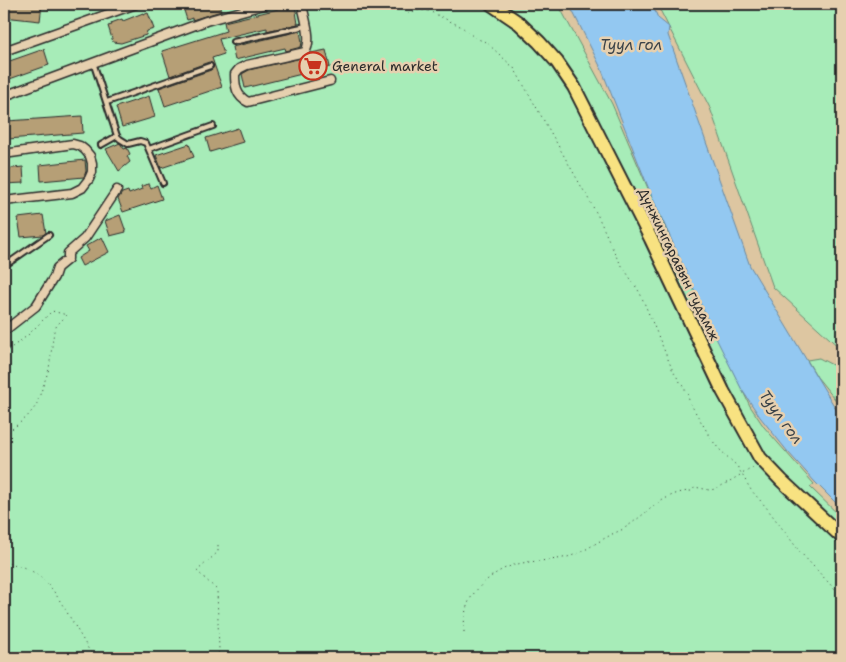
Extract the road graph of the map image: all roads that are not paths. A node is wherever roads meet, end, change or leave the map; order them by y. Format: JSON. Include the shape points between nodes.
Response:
{"nodes":[{"id":1,"x":136,"y":4,"type":"edge"},
{"id":2,"x":267,"y":4,"type":"edge"},
{"id":3,"x":302,"y":4,"type":"edge"},
{"id":4,"x":491,"y":4,"type":"edge"},
{"id":5,"x":306,"y":26,"type":"junction"},
{"id":6,"x":233,"y":42,"type":"dead end"},
{"id":7,"x":4,"y":51,"type":"edge"},
{"id":8,"x":93,"y":62,"type":"junction"},
{"id":9,"x":210,"y":66,"type":"dead end"},
{"id":10,"x":330,"y":81,"type":"dead end"},
{"id":11,"x":4,"y":96,"type":"edge"},
{"id":12,"x":107,"y":102,"type":"junction"},
{"id":13,"x":213,"y":126,"type":"dead end"},
{"id":14,"x":117,"y":136,"type":"junction"},
{"id":15,"x":101,"y":145,"type":"dead end"},
{"id":16,"x":149,"y":149,"type":"junction"},
{"id":17,"x":4,"y":154,"type":"edge"},
{"id":18,"x":163,"y":183,"type":"dead end"},
{"id":19,"x":116,"y":190,"type":"dead end"},
{"id":20,"x":4,"y":201,"type":"edge"},
{"id":21,"x":49,"y":235,"type":"dead end"},
{"id":22,"x":4,"y":264,"type":"edge"},
{"id":23,"x":4,"y":331,"type":"edge"},
{"id":24,"x":842,"y":537,"type":"edge"}],
"edges":[{"from":1,"to":7,"type":"street"},
{"from":2,"to":8,"type":"street","via":[[212,18]]},
{"from":3,"to":5,"type":"street"},
{"from":4,"to":24,"type":"main road","name":"Дүнжингаравын гудамж","via":[[529,32],[570,80],[723,391],[763,462]]},
{"from":5,"to":6,"type":"lane"},
{"from":5,"to":10,"type":"street","via":[[308,44],[305,52],[239,69],[235,74],[237,92],[248,102]]},
{"from":8,"to":11,"type":"street"},
{"from":8,"to":12,"type":"lane"},
{"from":9,"to":12,"type":"lane"},
{"from":12,"to":14,"type":"lane"},
{"from":13,"to":16,"type":"lane"},
{"from":14,"to":15,"type":"lane"},
{"from":14,"to":16,"type":"lane","via":[[128,144],[143,141]]},
{"from":16,"to":18,"type":"lane"},
{"from":17,"to":20,"type":"street","via":[[73,144],[85,150],[92,163],[92,172],[82,188],[72,193]]},
{"from":19,"to":23,"type":"street","via":[[85,238],[57,268],[36,306]]},
{"from":21,"to":22,"type":"lane"}]}
